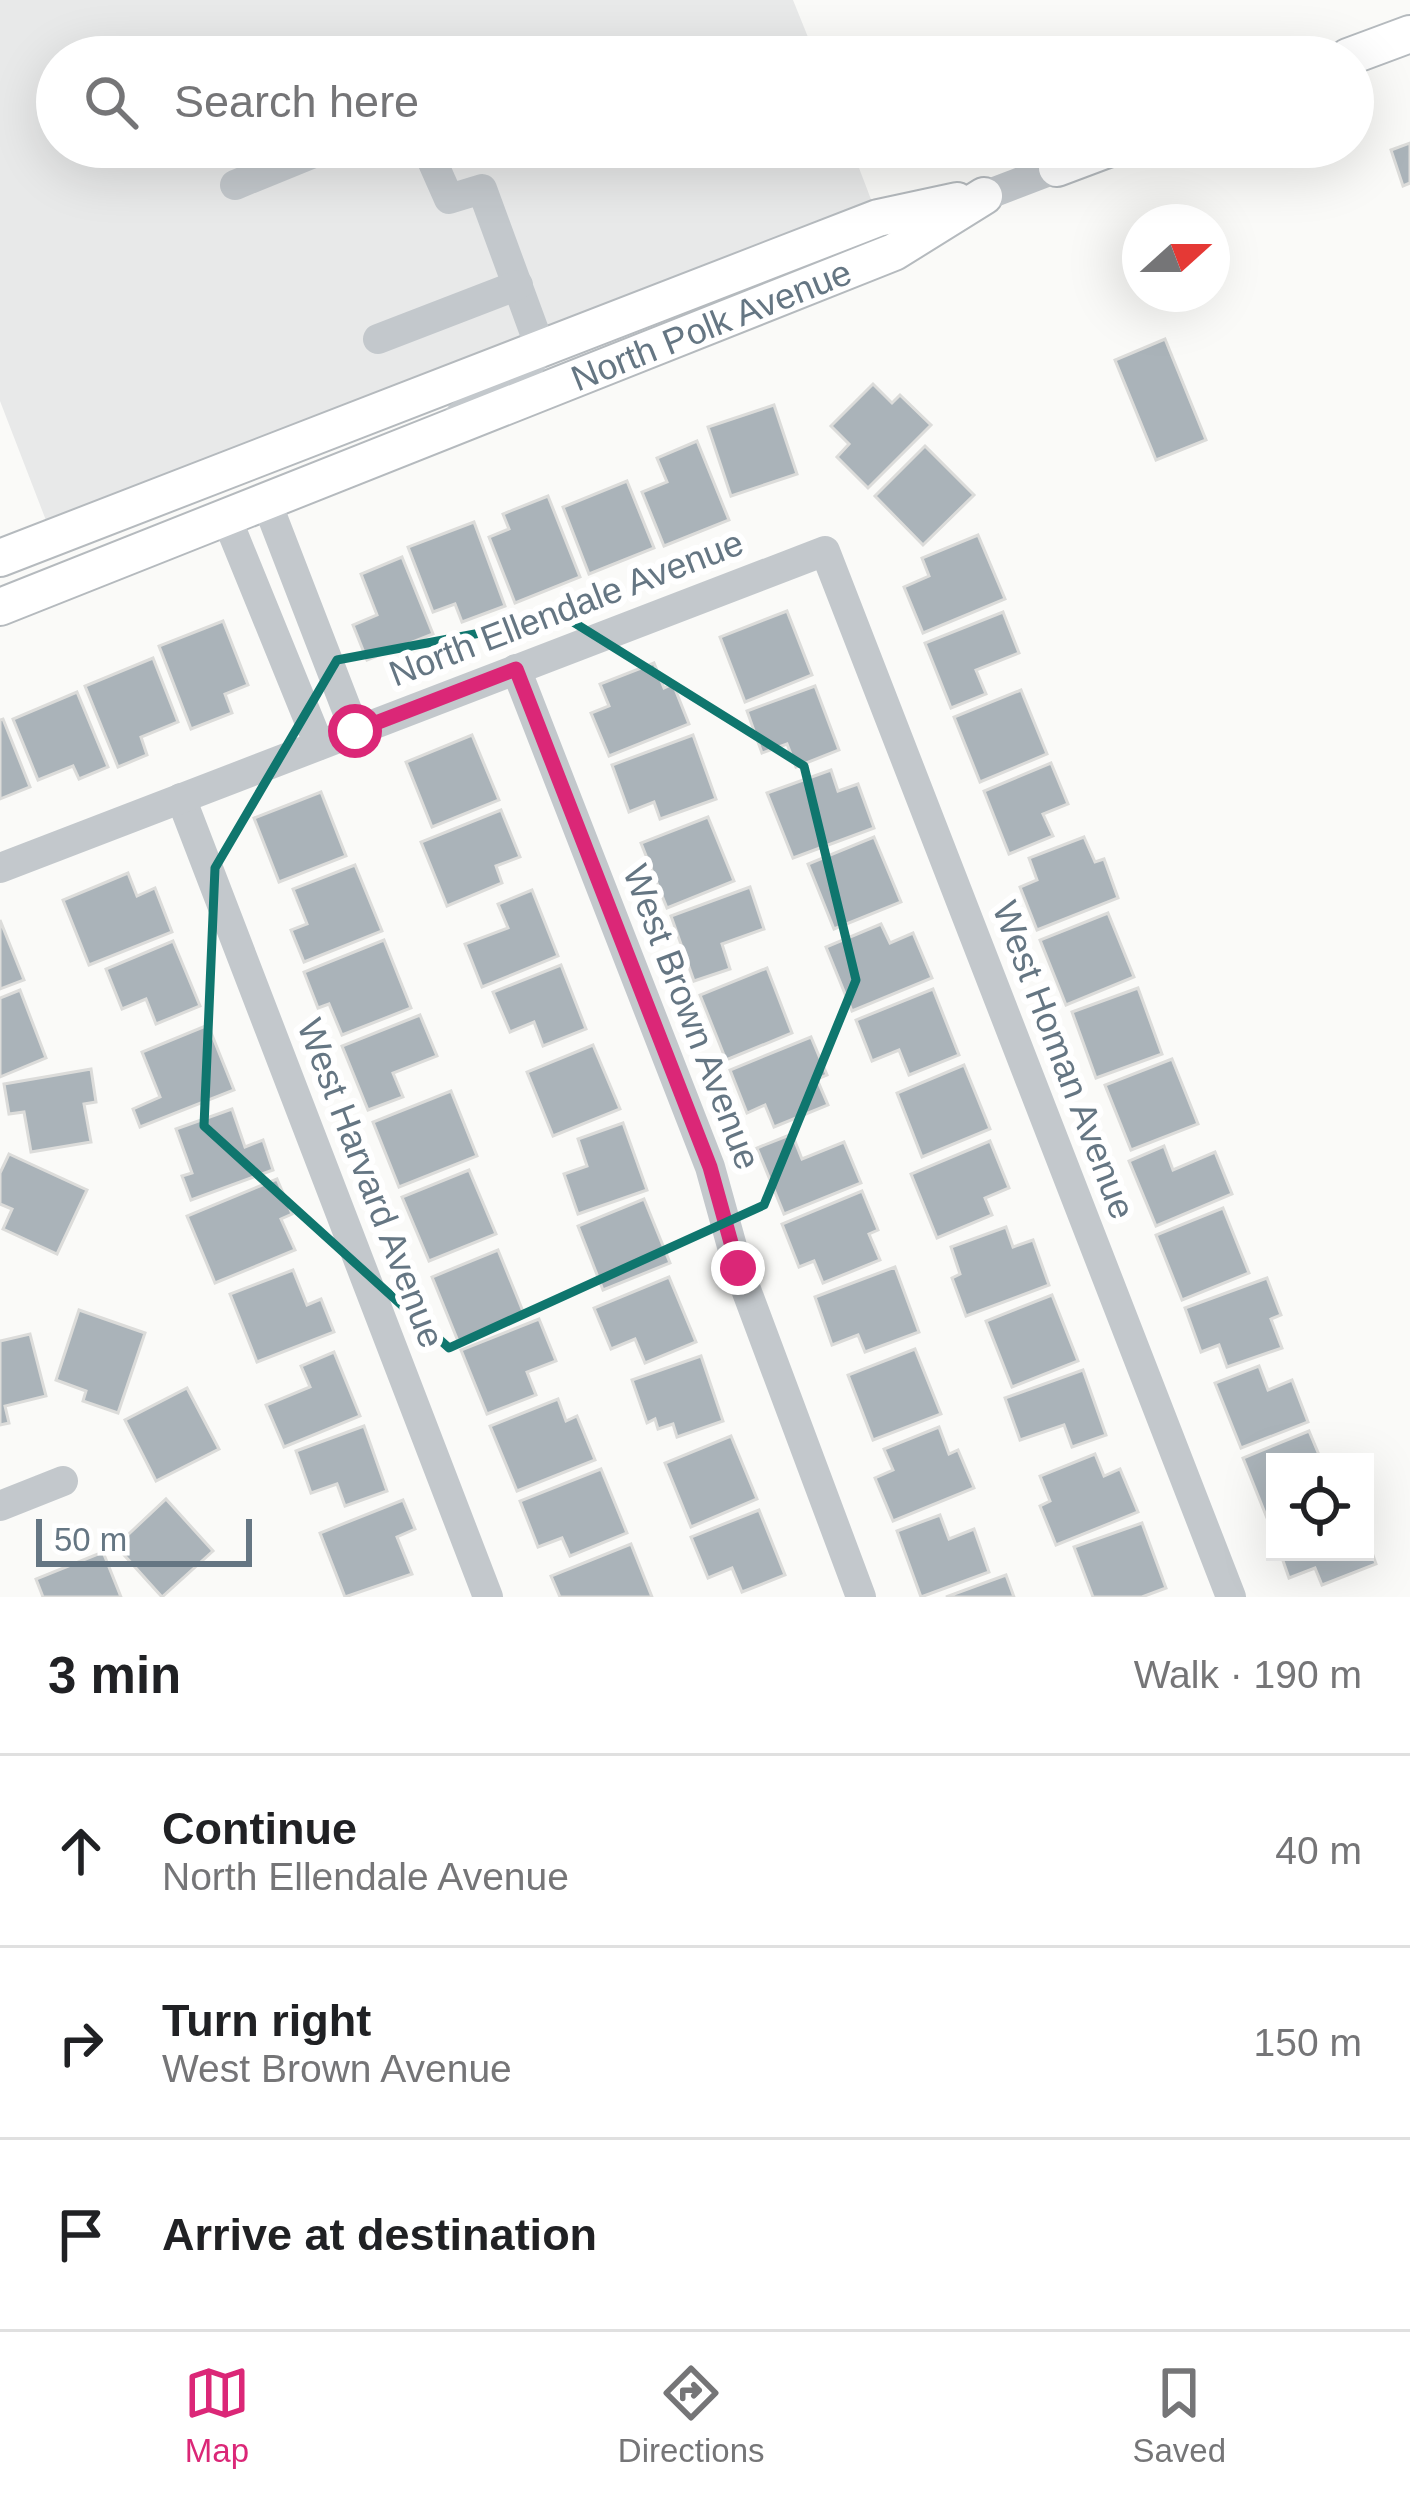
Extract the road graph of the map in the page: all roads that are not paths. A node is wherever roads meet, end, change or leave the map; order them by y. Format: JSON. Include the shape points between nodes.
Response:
{"nodes":[{"id":1,"x":1410,"y":34,"type":"edge"},
{"id":2,"x":1374,"y":47,"type":"edge"},
{"id":3,"x":277,"y":168,"type":"edge"},
{"id":4,"x":435,"y":168,"type":"edge"},
{"id":5,"x":1057,"y":169,"type":"edge"},
{"id":6,"x":235,"y":185,"type":"dead end"},
{"id":7,"x":984,"y":196,"type":"junction"},
{"id":8,"x":518,"y":285,"type":"junction"},
{"id":9,"x":378,"y":339,"type":"dead end"},
{"id":10,"x":540,"y":347,"type":"junction"},
{"id":11,"x":431,"y":437,"type":"junction"},
{"id":12,"x":267,"y":503,"type":"junction"},
{"id":13,"x":227,"y":519,"type":"junction"},
{"id":14,"x":825,"y":551,"type":"joint"},
{"id":15,"x":0,"y":558,"type":"edge"},
{"id":16,"x":0,"y":607,"type":"edge"},
{"id":17,"x":516,"y":669,"type":"junction"},
{"id":18,"x":355,"y":731,"type":"junction"},
{"id":19,"x":319,"y":745,"type":"junction"},
{"id":20,"x":181,"y":798,"type":"junction"},
{"id":21,"x":0,"y":868,"type":"edge"},
{"id":22,"x":63,"y":1481,"type":"dead end"},
{"id":23,"x":0,"y":1506,"type":"edge"},
{"id":24,"x":488,"y":1597,"type":"edge"},
{"id":25,"x":861,"y":1597,"type":"edge"},
{"id":26,"x":1232,"y":1597,"type":"edge"}],
"edges":[{"from":1,"to":2,"type":"main road"},
{"from":3,"to":6,"type":"street"},
{"from":4,"to":8,"type":"street","via":[[448,199],[482,189]]},
{"from":5,"to":7,"type":"street","name":"North Polk Avenue"},
{"from":7,"to":10,"type":"main road","name":"North Polk Avenue","via":[[878,218]]},
{"from":7,"to":11,"type":"main road","name":"North Polk Avenue","via":[[894,252]]},
{"from":8,"to":9,"type":"street"},
{"from":8,"to":10,"type":"street"},
{"from":10,"to":11,"type":"street","name":"North Polk Avenue","via":[[528,368]]},
{"from":10,"to":15,"type":"main road","name":"North Polk Avenue"},
{"from":11,"to":12,"type":"main road","name":"North Polk Avenue"},
{"from":12,"to":13,"type":"main road","name":"North Polk Avenue"},
{"from":12,"to":18,"type":"street"},
{"from":13,"to":16,"type":"main road","name":"North Polk Avenue"},
{"from":13,"to":19,"type":"street"},
{"from":14,"to":17,"type":"street","name":"North Ellendale Avenue"},
{"from":14,"to":26,"type":"street","name":"West Homan Avenue"},
{"from":17,"to":18,"type":"street","name":"North Ellendale Avenue"},
{"from":17,"to":25,"type":"street","name":"West Brown Avenue","via":[[710,1167],[738,1268]]},
{"from":18,"to":19,"type":"street","name":"North Ellendale Avenue"},
{"from":19,"to":20,"type":"street","name":"North Ellendale Avenue"},
{"from":20,"to":21,"type":"street","name":"North Ellendale Avenue"},
{"from":20,"to":24,"type":"street","name":"West Harvard Avenue"},
{"from":22,"to":23,"type":"street"}]}
